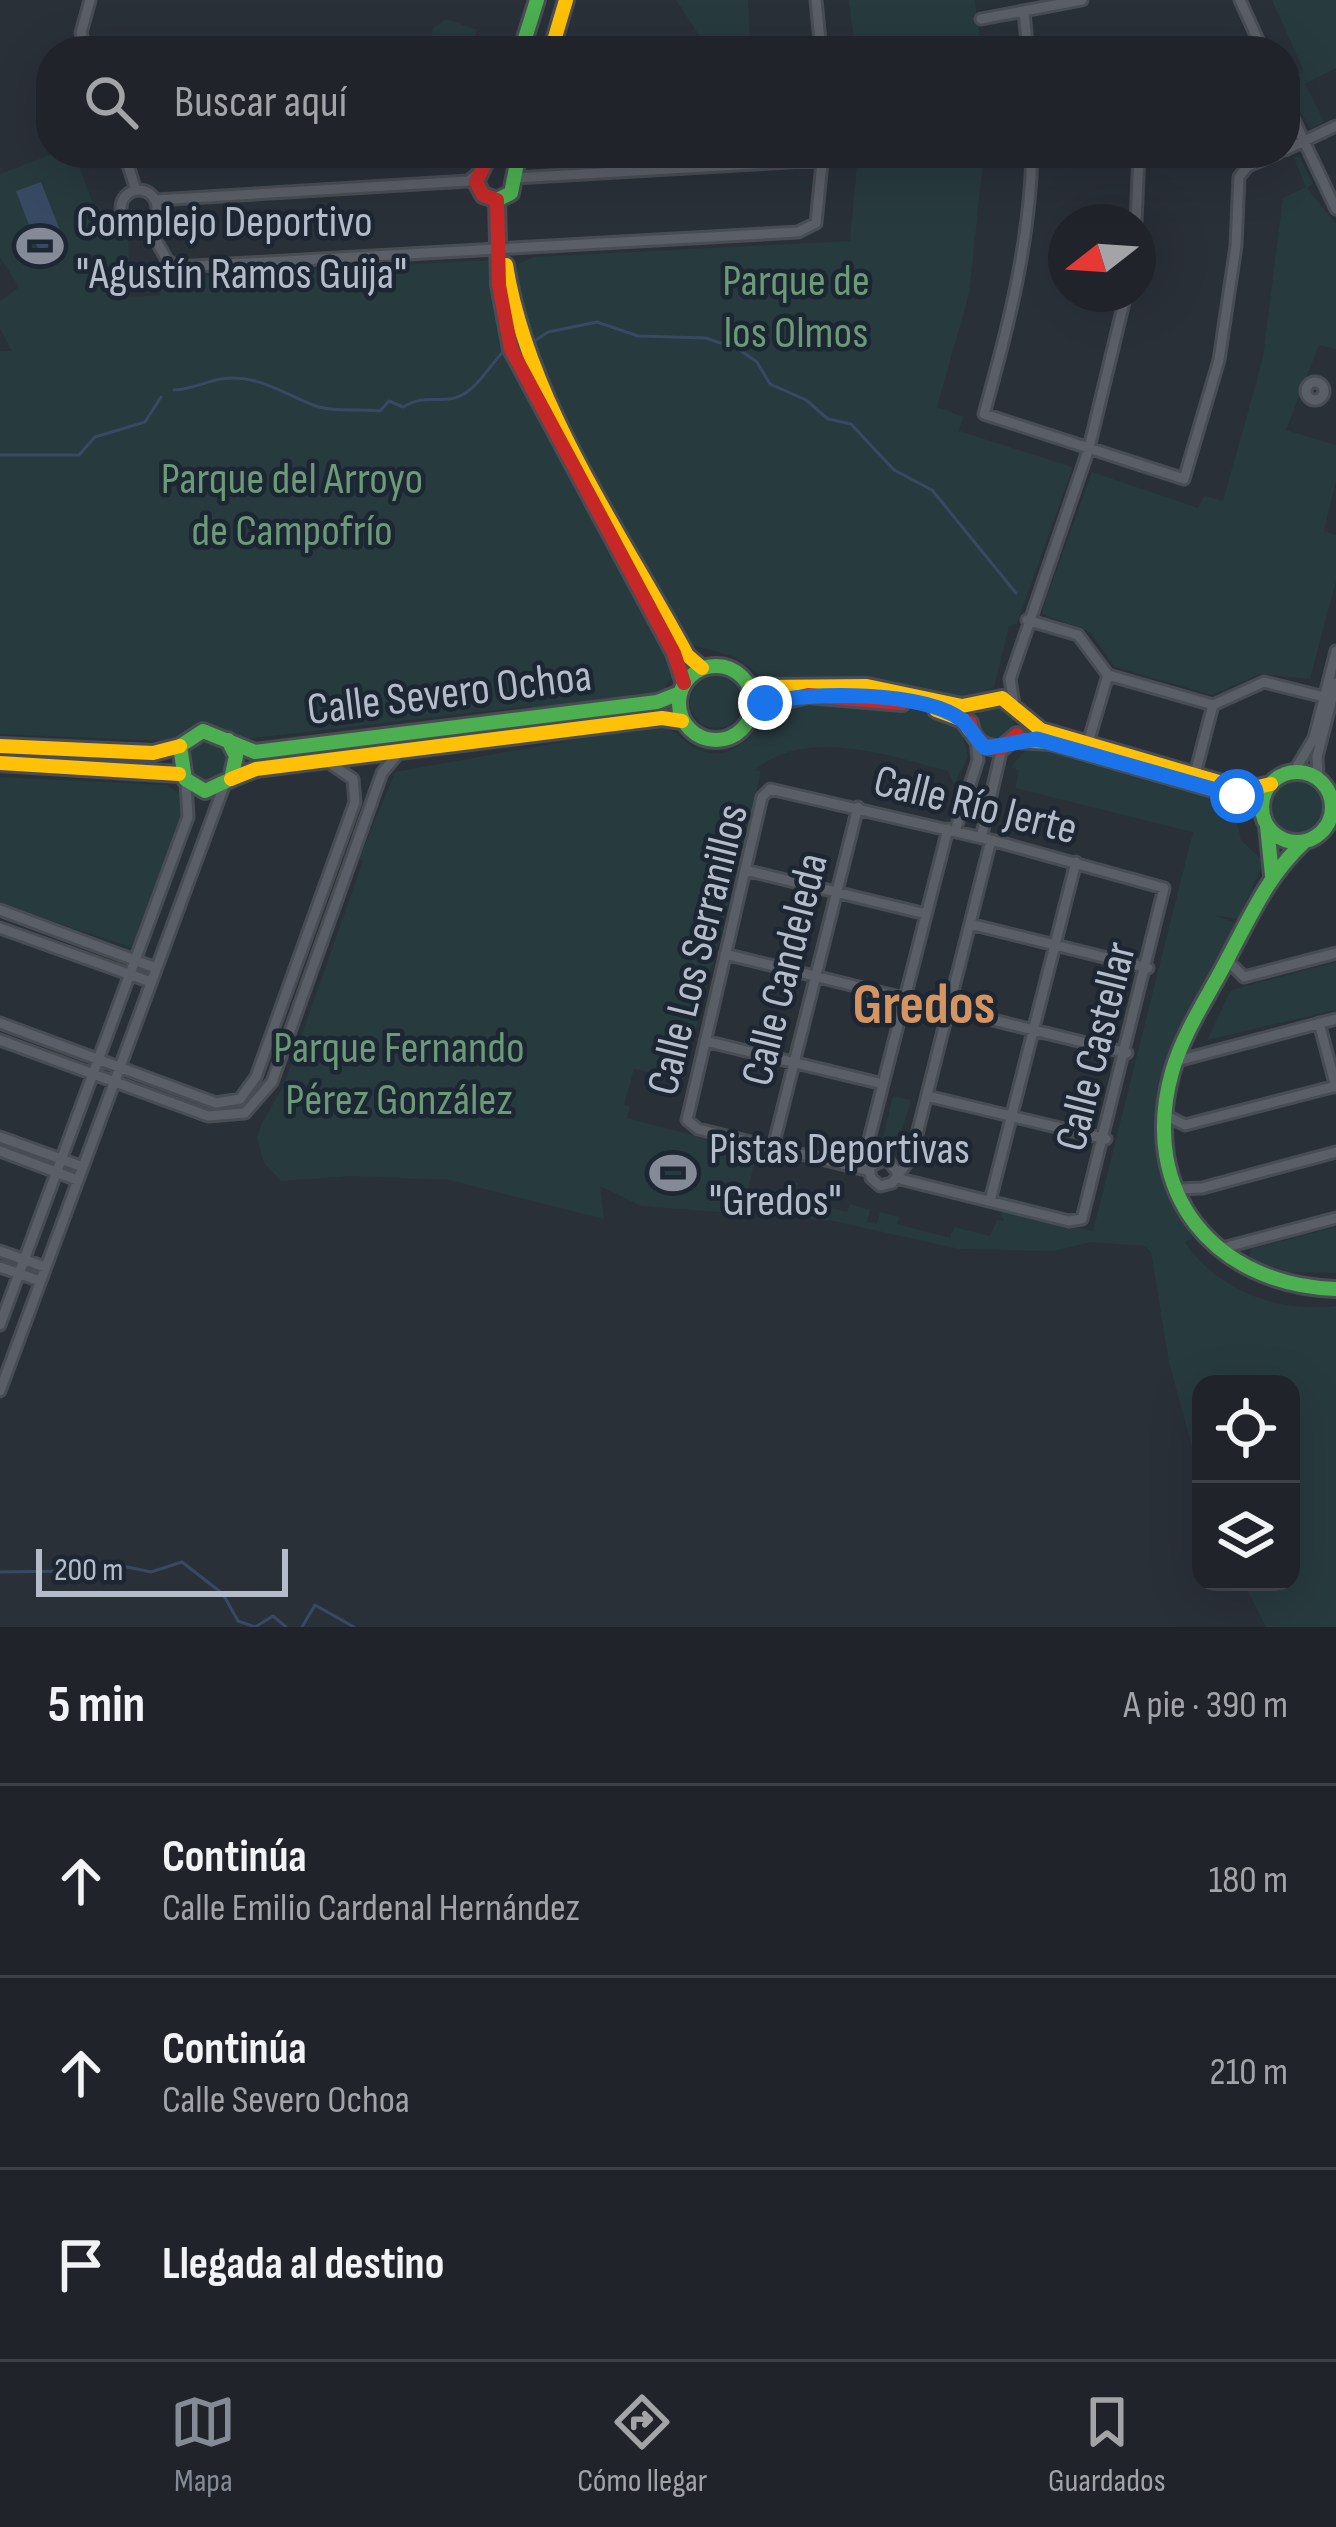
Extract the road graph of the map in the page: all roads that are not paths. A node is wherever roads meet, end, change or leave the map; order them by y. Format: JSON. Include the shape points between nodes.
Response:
{"nodes":[{"id":1,"x":90,"y":0,"type":"edge"},
{"id":2,"x":537,"y":0,"type":"edge"},
{"id":3,"x":566,"y":0,"type":"edge"},
{"id":4,"x":816,"y":0,"type":"edge"},
{"id":5,"x":1082,"y":0,"type":"edge"},
{"id":6,"x":1240,"y":0,"type":"edge"},
{"id":7,"x":1024,"y":13,"type":"junction"},
{"id":8,"x":981,"y":19,"type":"dead end"},
{"id":9,"x":82,"y":36,"type":"edge"},
{"id":10,"x":526,"y":36,"type":"edge"},
{"id":11,"x":555,"y":36,"type":"edge"},
{"id":12,"x":820,"y":36,"type":"edge"},
{"id":13,"x":1026,"y":36,"type":"edge"},
{"id":14,"x":1256,"y":36,"type":"edge"},
{"id":15,"x":1336,"y":125,"type":"edge"},
{"id":16,"x":1300,"y":137,"type":"edge"},
{"id":17,"x":1302,"y":142,"type":"junction"},
{"id":18,"x":129,"y":168,"type":"edge"},
{"id":19,"x":482,"y":168,"type":"edge"},
{"id":20,"x":486,"y":168,"type":"edge"},
{"id":21,"x":505,"y":168,"type":"edge"},
{"id":22,"x":516,"y":168,"type":"edge"},
{"id":23,"x":623,"y":168,"type":"edge"},
{"id":24,"x":822,"y":168,"type":"edge"},
{"id":25,"x":1030,"y":168,"type":"edge"},
{"id":26,"x":1138,"y":168,"type":"edge"},
{"id":27,"x":1246,"y":168,"type":"edge"},
{"id":28,"x":514,"y":174,"type":"junction"},
{"id":29,"x":476,"y":178,"type":"junction"},
{"id":30,"x":1324,"y":185,"type":"junction"},
{"id":31,"x":136,"y":190,"type":"junction"},
{"id":32,"x":1336,"y":193,"type":"edge"},
{"id":33,"x":156,"y":200,"type":"junction"},
{"id":34,"x":497,"y":200,"type":"junction"},
{"id":35,"x":1137,"y":204,"type":"edge"},
{"id":36,"x":1336,"y":209,"type":"edge"},
{"id":37,"x":147,"y":224,"type":"junction"},
{"id":38,"x":501,"y":247,"type":"junction"},
{"id":39,"x":504,"y":277,"type":"junction"},
{"id":40,"x":1122,"y":312,"type":"edge"},
{"id":41,"x":1089,"y":448,"type":"junction"},
{"id":42,"x":1027,"y":620,"type":"junction"},
{"id":43,"x":1336,"y":652,"type":"edge"},
{"id":44,"x":702,"y":668,"type":"junction"},
{"id":45,"x":1108,"y":675,"type":"junction"},
{"id":46,"x":1010,"y":679,"type":"junction"},
{"id":47,"x":1336,"y":683,"type":"edge"},
{"id":48,"x":751,"y":686,"type":"junction"},
{"id":49,"x":682,"y":688,"type":"junction"},
{"id":50,"x":1331,"y":698,"type":"edge"},
{"id":51,"x":986,"y":700,"type":"junction"},
{"id":52,"x":1214,"y":705,"type":"junction"},
{"id":53,"x":754,"y":708,"type":"junction"},
{"id":54,"x":1017,"y":709,"type":"junction"},
{"id":55,"x":682,"y":721,"type":"junction"},
{"id":56,"x":973,"y":735,"type":"junction"},
{"id":57,"x":228,"y":740,"type":"junction"},
{"id":58,"x":1088,"y":743,"type":"junction"},
{"id":59,"x":1009,"y":744,"type":"junction"},
{"id":60,"x":0,"y":746,"type":"edge"},
{"id":61,"x":180,"y":746,"type":"junction"},
{"id":62,"x":397,"y":755,"type":"junction"},
{"id":63,"x":326,"y":762,"type":"junction"},
{"id":64,"x":0,"y":763,"type":"edge"},
{"id":65,"x":1294,"y":770,"type":"junction"},
{"id":66,"x":1196,"y":774,"type":"junction"},
{"id":67,"x":183,"y":778,"type":"junction"},
{"id":68,"x":1318,"y":778,"type":"junction"},
{"id":69,"x":227,"y":783,"type":"junction"},
{"id":70,"x":1271,"y":784,"type":"junction"},
{"id":71,"x":770,"y":789,"type":"joint"},
{"id":72,"x":859,"y":807,"type":"junction"},
{"id":73,"x":1260,"y":809,"type":"junction"},
{"id":74,"x":1335,"y":810,"type":"edge"},
{"id":75,"x":1267,"y":826,"type":"junction"},
{"id":76,"x":1330,"y":830,"type":"edge"},
{"id":77,"x":951,"y":831,"type":"junction"},
{"id":78,"x":986,"y":839,"type":"junction"},
{"id":79,"x":1304,"y":842,"type":"junction"},
{"id":80,"x":1076,"y":862,"type":"junction"},
{"id":81,"x":746,"y":870,"type":"junction"},
{"id":82,"x":1272,"y":875,"type":"junction"},
{"id":83,"x":1164,"y":888,"type":"joint"},
{"id":84,"x":837,"y":892,"type":"junction"},
{"id":85,"x":0,"y":910,"type":"edge"},
{"id":86,"x":926,"y":914,"type":"junction"},
{"id":87,"x":970,"y":925,"type":"junction"},
{"id":88,"x":0,"y":928,"type":"edge"},
{"id":89,"x":1054,"y":945,"type":"junction"},
{"id":90,"x":1336,"y":953,"type":"edge"},
{"id":91,"x":725,"y":954,"type":"junction"},
{"id":92,"x":134,"y":960,"type":"junction"},
{"id":93,"x":1228,"y":960,"type":"junction"},
{"id":94,"x":156,"y":968,"type":"junction"},
{"id":95,"x":1148,"y":968,"type":"junction"},
{"id":96,"x":129,"y":975,"type":"junction"},
{"id":97,"x":816,"y":976,"type":"junction"},
{"id":98,"x":151,"y":982,"type":"junction"},
{"id":99,"x":905,"y":998,"type":"junction"},
{"id":100,"x":949,"y":1009,"type":"junction"},
{"id":101,"x":1336,"y":1019,"type":"edge"},
{"id":102,"x":0,"y":1023,"type":"edge"},
{"id":103,"x":1319,"y":1024,"type":"junction"},
{"id":104,"x":1033,"y":1030,"type":"junction"},
{"id":105,"x":0,"y":1040,"type":"edge"},
{"id":106,"x":705,"y":1041,"type":"junction"},
{"id":107,"x":1127,"y":1053,"type":"junction"},
{"id":108,"x":98,"y":1060,"type":"junction"},
{"id":109,"x":1177,"y":1061,"type":"junction"},
{"id":110,"x":794,"y":1063,"type":"junction"},
{"id":111,"x":119,"y":1067,"type":"junction"},
{"id":112,"x":91,"y":1075,"type":"junction"},
{"id":113,"x":114,"y":1081,"type":"junction"},
{"id":114,"x":883,"y":1084,"type":"junction"},
{"id":115,"x":1336,"y":1087,"type":"edge"},
{"id":116,"x":927,"y":1096,"type":"junction"},
{"id":117,"x":1165,"y":1115,"type":"junction"},
{"id":118,"x":1012,"y":1116,"type":"junction"},
{"id":119,"x":0,"y":1137,"type":"edge"},
{"id":120,"x":1106,"y":1139,"type":"junction"},
{"id":121,"x":772,"y":1148,"type":"junction"},
{"id":122,"x":0,"y":1150,"type":"edge"},
{"id":123,"x":1336,"y":1152,"type":"edge"},
{"id":124,"x":58,"y":1165,"type":"junction"},
{"id":125,"x":82,"y":1167,"type":"junction"},
{"id":126,"x":870,"y":1169,"type":"junction"},
{"id":127,"x":897,"y":1175,"type":"junction"},
{"id":128,"x":77,"y":1180,"type":"junction"},
{"id":129,"x":1173,"y":1185,"type":"junction"},
{"id":130,"x":990,"y":1201,"type":"junction"},
{"id":131,"x":1336,"y":1218,"type":"edge"},
{"id":132,"x":1239,"y":1244,"type":"junction"},
{"id":133,"x":1214,"y":1250,"type":"junction"},
{"id":134,"x":0,"y":1251,"type":"edge"},
{"id":135,"x":25,"y":1260,"type":"junction"},
{"id":136,"x":0,"y":1267,"type":"edge"},
{"id":137,"x":45,"y":1267,"type":"junction"},
{"id":138,"x":1239,"y":1269,"type":"junction"},
{"id":139,"x":19,"y":1274,"type":"junction"},
{"id":140,"x":40,"y":1281,"type":"junction"},
{"id":141,"x":1336,"y":1289,"type":"edge"},
{"id":142,"x":0,"y":1325,"type":"edge"},
{"id":143,"x":4,"y":1365,"type":"edge"},
{"id":144,"x":1,"y":1383,"type":"edge"}],
"edges":[{"from":1,"to":9,"type":"street"},
{"from":2,"to":10,"type":"main road"},
{"from":3,"to":11,"type":"main road"},
{"from":4,"to":12,"type":"street"},
{"from":5,"to":7,"type":"street"},
{"from":6,"to":14,"type":"street"},
{"from":7,"to":8,"type":"street"},
{"from":7,"to":13,"type":"street"},
{"from":15,"to":17,"type":"street"},
{"from":16,"to":17,"type":"street"},
{"from":17,"to":30,"type":"street"},
{"from":18,"to":31,"type":"street"},
{"from":19,"to":29,"type":"main road"},
{"from":20,"to":29,"type":"main road"},
{"from":21,"to":28,"type":"main road"},
{"from":22,"to":28,"type":"main road"},
{"from":23,"to":28,"type":"street"},
{"from":24,"to":38,"type":"street","via":[[820,208],[808,230]]},
{"from":25,"to":41,"type":"street","via":[[1019,277],[984,414]]},
{"from":26,"to":35,"type":"street"},
{"from":27,"to":41,"type":"street","via":[[1239,177],[1220,360],[1184,479]]},
{"from":28,"to":34,"type":"main road","via":[[511,193]]},
{"from":29,"to":33,"type":"street"},
{"from":29,"to":34,"type":"main road"},
{"from":30,"to":32,"type":"street"},
{"from":30,"to":36,"type":"street"},
{"from":31,"to":33,"type":"street"},
{"from":31,"to":37,"type":"street","via":[[122,211],[131,224]]},
{"from":33,"to":37,"type":"street"},
{"from":34,"to":38,"type":"main road"},
{"from":37,"to":38,"type":"street","via":[[177,266]]},
{"from":38,"to":39,"type":"main road"},
{"from":38,"to":39,"type":"street","via":[[492,261]]},
{"from":38,"to":39,"type":"street","via":[[513,259]]},
{"from":39,"to":44,"type":"main road","via":[[536,378],[687,655]]},
{"from":39,"to":49,"type":"main road","via":[[512,349],[665,635]]},
{"from":40,"to":41,"type":"street"},
{"from":41,"to":42,"type":"street"},
{"from":42,"to":45,"type":"street","via":[[1078,635]]},
{"from":42,"to":46,"type":"street"},
{"from":43,"to":50,"type":"street"},
{"from":44,"to":48,"type":"main road","via":[[730,669]]},
{"from":44,"to":49,"type":"main road"},
{"from":45,"to":52,"type":"street"},
{"from":45,"to":58,"type":"street"},
{"from":46,"to":51,"type":"street"},
{"from":46,"to":54,"type":"street"},
{"from":47,"to":50,"type":"street"},
{"from":48,"to":51,"type":"main road","via":[[830,683],[962,706]]},
{"from":48,"to":53,"type":"main road"},
{"from":49,"to":55,"type":"main road"},
{"from":49,"to":57,"type":"main road","name":"Calle Severo Ochoa","via":[[657,702],[255,752]]},
{"from":50,"to":52,"type":"street","via":[[1264,682]]},
{"from":50,"to":65,"type":"street"},
{"from":50,"to":68,"type":"street"},
{"from":51,"to":54,"type":"main road"},
{"from":51,"to":56,"type":"main road"},
{"from":52,"to":66,"type":"street"},
{"from":53,"to":55,"type":"main road","via":[[724,740],[703,738]]},
{"from":53,"to":56,"type":"main road","via":[[808,696],[866,697],[949,713]]},
{"from":54,"to":58,"type":"main road","via":[[1041,730]]},
{"from":54,"to":59,"type":"main road"},
{"from":55,"to":62,"type":"main road","name":"Calle Severo Ochoa"},
{"from":56,"to":59,"type":"main road"},
{"from":56,"to":77,"type":"street","via":[[978,760]]},
{"from":57,"to":61,"type":"main road","via":[[203,731]]},
{"from":57,"to":69,"type":"main road","via":[[236,756]]},
{"from":58,"to":66,"type":"main road"},
{"from":59,"to":73,"type":"main road","via":[[1050,742]]},
{"from":59,"to":78,"type":"street"},
{"from":60,"to":61,"type":"main road","via":[[153,753]]},
{"from":61,"to":67,"type":"main road"},
{"from":62,"to":63,"type":"main road","name":"Calle Severo Ochoa"},
{"from":62,"to":113,"type":"street","via":[[382,773],[272,1082],[256,1105],[220,1118]]},
{"from":63,"to":69,"type":"main road","name":"Calle Severo Ochoa","via":[[256,769]]},
{"from":63,"to":111,"type":"street","via":[[352,779],[355,802],[249,1091],[216,1103]]},
{"from":64,"to":67,"type":"main road"},
{"from":65,"to":68,"type":"main road"},
{"from":65,"to":70,"type":"main road"},
{"from":66,"to":70,"type":"main road","via":[[1248,789]]},
{"from":67,"to":69,"type":"main road","via":[[205,791]]},
{"from":67,"to":92,"type":"street","via":[[188,817]]},
{"from":68,"to":74,"type":"main road"},
{"from":69,"to":94,"type":"street"},
{"from":70,"to":73,"type":"main road"},
{"from":71,"to":72,"type":"street","name":"Calle Río Jerte"},
{"from":71,"to":81,"type":"street","name":"Calle Los Serranillos"},
{"from":72,"to":77,"type":"street","name":"Calle Río Jerte"},
{"from":72,"to":84,"type":"street","name":"Calle Candeleda"},
{"from":73,"to":75,"type":"main road"},
{"from":74,"to":76,"type":"main road"},
{"from":75,"to":79,"type":"main road","via":[[1284,840]]},
{"from":75,"to":82,"type":"main road"},
{"from":76,"to":79,"type":"main road"},
{"from":77,"to":78,"type":"street","name":"Calle Río Jerte"},
{"from":77,"to":86,"type":"street"},
{"from":78,"to":80,"type":"street","name":"Calle Río Jerte"},
{"from":78,"to":87,"type":"street"},
{"from":79,"to":82,"type":"main road"},
{"from":80,"to":83,"type":"street","name":"Calle Río Jerte"},
{"from":80,"to":89,"type":"street"},
{"from":81,"to":84,"type":"street"},
{"from":81,"to":91,"type":"street","name":"Calle Los Serranillos"},
{"from":82,"to":93,"type":"main road"},
{"from":83,"to":95,"type":"street","name":"Calle Castellar"},
{"from":84,"to":86,"type":"street"},
{"from":84,"to":97,"type":"street","name":"Calle Candeleda"},
{"from":85,"to":92,"type":"street"},
{"from":86,"to":99,"type":"street"},
{"from":87,"to":89,"type":"street"},
{"from":87,"to":100,"type":"street"},
{"from":88,"to":96,"type":"street"},
{"from":89,"to":95,"type":"street"},
{"from":89,"to":104,"type":"street"},
{"from":90,"to":93,"type":"street","via":[[1244,977]]},
{"from":91,"to":97,"type":"street"},
{"from":91,"to":106,"type":"street","name":"Calle Los Serranillos"},
{"from":92,"to":94,"type":"street"},
{"from":92,"to":96,"type":"street"},
{"from":93,"to":109,"type":"main road"},
{"from":94,"to":98,"type":"street"},
{"from":95,"to":107,"type":"street","name":"Calle Castellar"},
{"from":96,"to":98,"type":"street"},
{"from":96,"to":108,"type":"street"},
{"from":97,"to":99,"type":"street"},
{"from":97,"to":110,"type":"street","name":"Calle Candeleda"},
{"from":98,"to":111,"type":"street"},
{"from":99,"to":100,"type":"street"},
{"from":99,"to":114,"type":"street"},
{"from":100,"to":104,"type":"street"},
{"from":100,"to":116,"type":"street"},
{"from":101,"to":103,"type":"street"},
{"from":102,"to":108,"type":"street"},
{"from":103,"to":109,"type":"street"},
{"from":103,"to":115,"type":"street"},
{"from":104,"to":107,"type":"street"},
{"from":104,"to":118,"type":"street"},
{"from":105,"to":112,"type":"street"},
{"from":106,"to":110,"type":"street"},
{"from":106,"to":121,"type":"street","name":"Calle Los Serranillos","via":[[689,1124]]},
{"from":107,"to":120,"type":"street","name":"Calle Castellar"},
{"from":108,"to":111,"type":"street"},
{"from":108,"to":112,"type":"street"},
{"from":109,"to":117,"type":"main road"},
{"from":110,"to":114,"type":"street"},
{"from":110,"to":121,"type":"street","name":"Calle Candeleda"},
{"from":111,"to":113,"type":"street"},
{"from":112,"to":113,"type":"street"},
{"from":112,"to":124,"type":"street"},
{"from":113,"to":125,"type":"street"},
{"from":114,"to":126,"type":"street","via":[[866,1151]]},
{"from":115,"to":117,"type":"street","via":[[1185,1125]]},
{"from":116,"to":118,"type":"street"},
{"from":116,"to":127,"type":"street","via":[[911,1158]]},
{"from":117,"to":129,"type":"main road"},
{"from":118,"to":120,"type":"street"},
{"from":118,"to":130,"type":"street"},
{"from":119,"to":124,"type":"street"},
{"from":120,"to":130,"type":"street","name":"Calle Castellar","via":[[1082,1219]]},
{"from":121,"to":126,"type":"street"},
{"from":122,"to":124,"type":"street"},
{"from":123,"to":129,"type":"street","via":[[1190,1190]]},
{"from":124,"to":125,"type":"street"},
{"from":124,"to":128,"type":"street"},
{"from":124,"to":135,"type":"street"},
{"from":125,"to":128,"type":"street"},
{"from":126,"to":127,"type":"street","via":[[886,1159]]},
{"from":126,"to":127,"type":"street","via":[[880,1186]]},
{"from":127,"to":130,"type":"street"},
{"from":128,"to":137,"type":"street"},
{"from":129,"to":133,"type":"main road"},
{"from":131,"to":132,"type":"street"},
{"from":132,"to":133,"type":"street"},
{"from":132,"to":138,"type":"street"},
{"from":133,"to":138,"type":"main road"},
{"from":134,"to":135,"type":"street"},
{"from":135,"to":137,"type":"street"},
{"from":135,"to":139,"type":"street"},
{"from":136,"to":139,"type":"street"},
{"from":137,"to":140,"type":"street"},
{"from":138,"to":141,"type":"main road","via":[[1287,1288]]},
{"from":139,"to":140,"type":"street"},
{"from":139,"to":142,"type":"street"},
{"from":140,"to":143,"type":"street"},
{"from":143,"to":144,"type":"street"}]}
